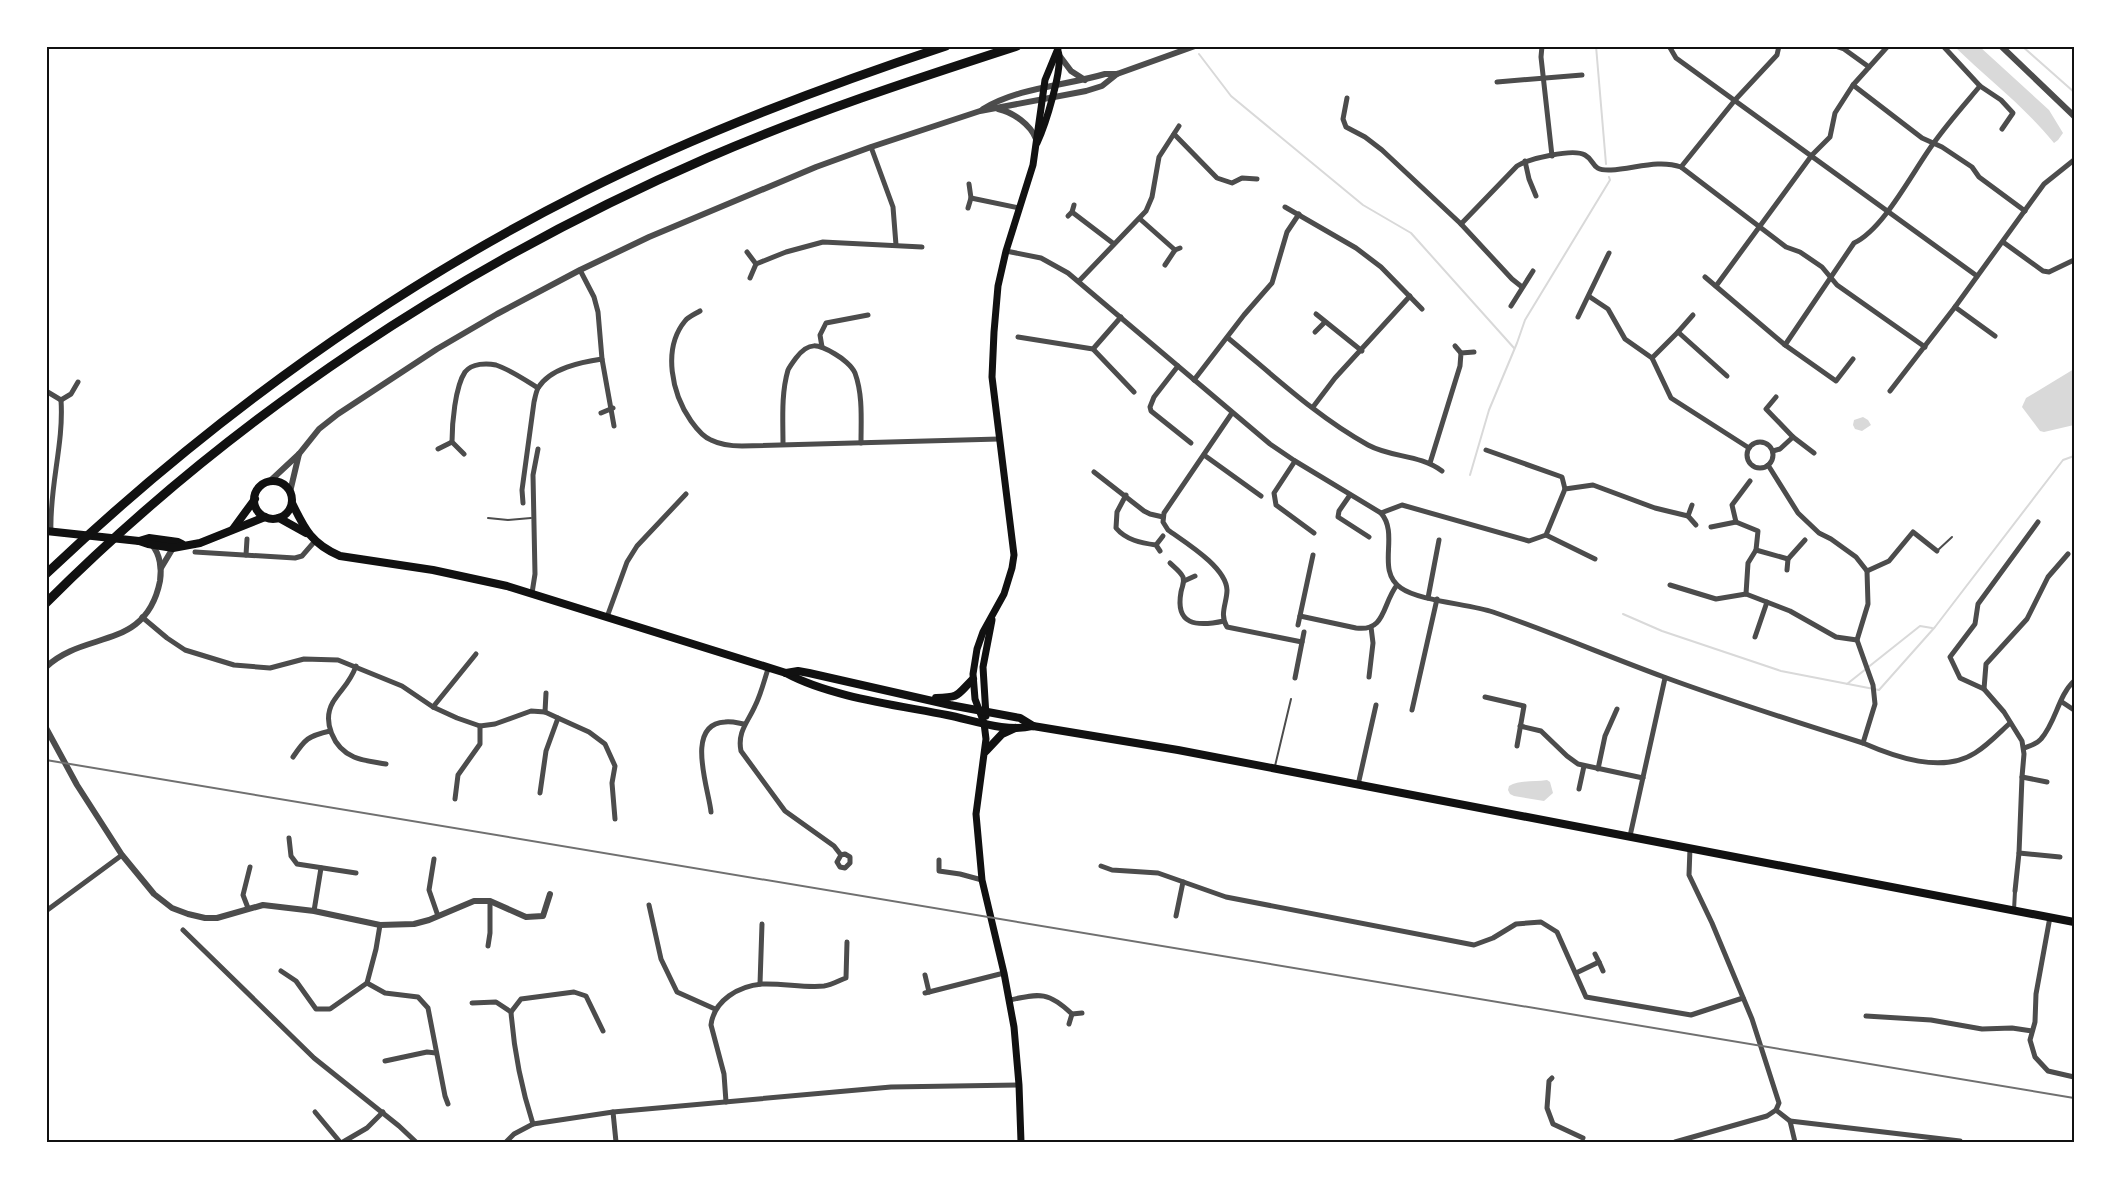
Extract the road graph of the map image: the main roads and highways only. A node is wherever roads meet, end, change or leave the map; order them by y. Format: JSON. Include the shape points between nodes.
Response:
{"nodes":[{"id":1,"x":946,"y":46,"type":"edge"},
{"id":2,"x":1017,"y":46,"type":"edge"},
{"id":3,"x":1058,"y":50,"type":"edge"},
{"id":4,"x":1036,"y":143,"type":"junction"},
{"id":5,"x":255,"y":499,"type":"junction"},
{"id":6,"x":292,"y":503,"type":"junction"},
{"id":7,"x":265,"y":517,"type":"junction"},
{"id":8,"x":279,"y":518,"type":"junction"},
{"id":9,"x":233,"y":529,"type":"junction"},
{"id":10,"x":49,"y":532,"type":"edge"},
{"id":11,"x":308,"y":534,"type":"junction"},
{"id":12,"x":139,"y":541,"type":"junction"},
{"id":13,"x":183,"y":544,"type":"junction"},
{"id":14,"x":46,"y":574,"type":"edge"},
{"id":15,"x":46,"y":603,"type":"edge"},
{"id":16,"x":994,"y":612,"type":"junction"},
{"id":17,"x":786,"y":673,"type":"junction"},
{"id":18,"x":973,"y":679,"type":"junction"},
{"id":19,"x":925,"y":699,"type":"junction"},
{"id":20,"x":978,"y":710,"type":"junction"},
{"id":21,"x":987,"y":712,"type":"junction"},
{"id":22,"x":984,"y":723,"type":"junction"},
{"id":23,"x":1034,"y":726,"type":"junction"},
{"id":24,"x":1016,"y":728,"type":"junction"},
{"id":25,"x":986,"y":751,"type":"junction"},
{"id":26,"x":2074,"y":922,"type":"edge"},
{"id":27,"x":1021,"y":1143,"type":"edge"}],
"edges":[{"from":1,"to":14,"type":"highway","via":[[728,126],[583,192],[440,271],[309,357],[202,437]]},
{"from":2,"to":15,"type":"highway","via":[[788,125],[633,192],[475,275],[299,390],[131,523]]},
{"from":3,"to":4,"type":"main road","via":[[1043,88]]},
{"from":3,"to":4,"type":"main road","via":[[1052,97],[1044,130]]},
{"from":4,"to":16,"type":"main road","via":[[998,286],[992,377],[1014,555],[1004,594]]},
{"from":5,"to":6,"type":"main road","via":[[258,489],[269,482],[281,483],[290,492]]},
{"from":5,"to":7,"type":"main road","via":[[257,510]]},
{"from":5,"to":9,"type":"main road"},
{"from":6,"to":8,"type":"main road"},
{"from":6,"to":11,"type":"main road"},
{"from":7,"to":8,"type":"main road"},
{"from":7,"to":9,"type":"main road"},
{"from":8,"to":11,"type":"main road"},
{"from":9,"to":13,"type":"main road","via":[[208,541]]},
{"from":10,"to":12,"type":"main road"},
{"from":11,"to":17,"type":"main road","via":[[340,556],[446,572],[609,613]]},
{"from":12,"to":13,"type":"main road","via":[[149,538]]},
{"from":12,"to":13,"type":"main road","via":[[174,548]]},
{"from":16,"to":18,"type":"main road","via":[[977,649]]},
{"from":16,"to":21,"type":"main road","via":[[983,668]]},
{"from":17,"to":19,"type":"main road","via":[[809,673]]},
{"from":17,"to":22,"type":"main road","via":[[843,693]]},
{"from":18,"to":19,"type":"main road","via":[[954,697]]},
{"from":18,"to":20,"type":"main road"},
{"from":19,"to":20,"type":"main road"},
{"from":20,"to":21,"type":"main road"},
{"from":20,"to":22,"type":"main road"},
{"from":21,"to":22,"type":"main road"},
{"from":21,"to":23,"type":"main road","via":[[1020,718]]},
{"from":22,"to":24,"type":"main road"},
{"from":22,"to":25,"type":"main road"},
{"from":23,"to":24,"type":"main road"},
{"from":23,"to":26,"type":"main road","via":[[1274,768]]},
{"from":24,"to":25,"type":"main road","via":[[1002,734]]},
{"from":25,"to":27,"type":"main road","via":[[976,814],[982,880],[1010,1000]]}]}
